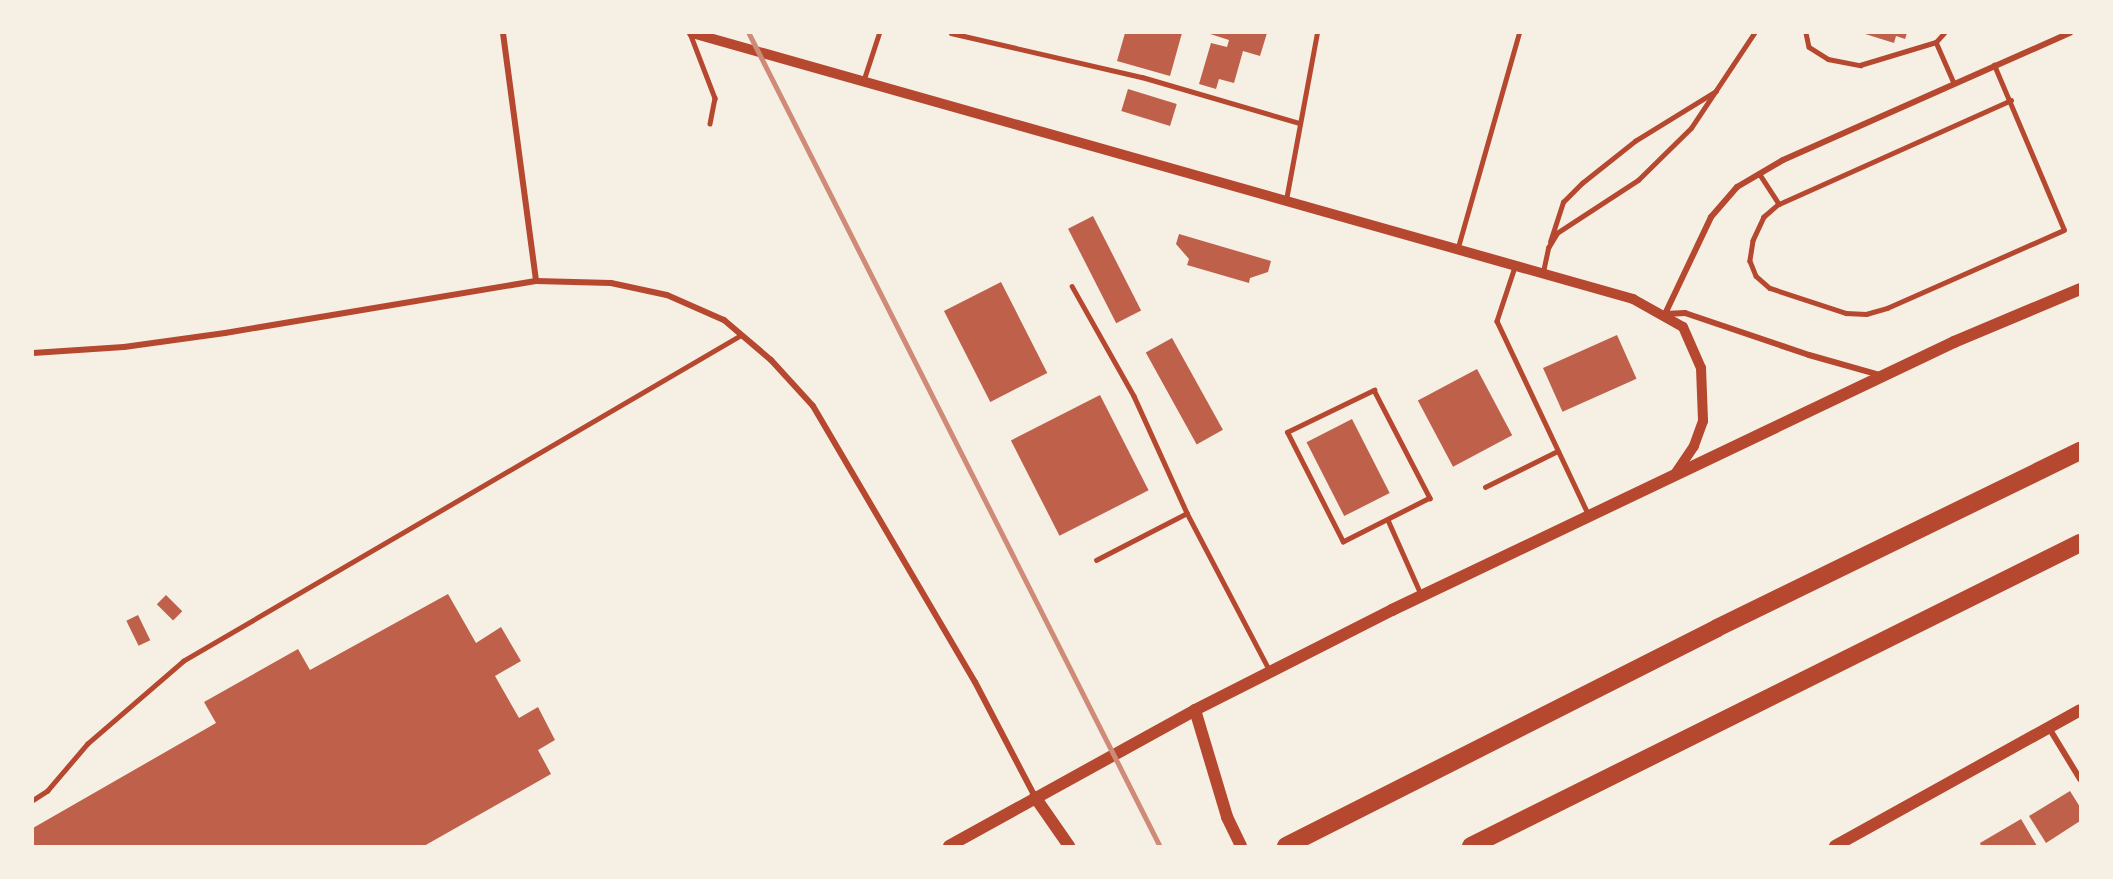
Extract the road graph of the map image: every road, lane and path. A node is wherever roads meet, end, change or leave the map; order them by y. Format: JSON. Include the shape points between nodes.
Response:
{"nodes":[{"id":1,"x":503,"y":33,"type":"edge"},
{"id":2,"x":691,"y":33,"type":"edge"},
{"id":3,"x":879,"y":33,"type":"edge"},
{"id":4,"x":951,"y":33,"type":"edge"},
{"id":5,"x":1317,"y":33,"type":"edge"},
{"id":6,"x":1519,"y":33,"type":"edge"},
{"id":7,"x":1754,"y":33,"type":"edge"},
{"id":8,"x":1806,"y":33,"type":"edge"},
{"id":9,"x":1944,"y":33,"type":"edge"},
{"id":10,"x":2070,"y":33,"type":"edge"},
{"id":11,"x":1936,"y":42,"type":"junction"},
{"id":12,"x":1994,"y":65,"type":"junction"},
{"id":13,"x":863,"y":82,"type":"junction"},
{"id":14,"x":1954,"y":83,"type":"junction"},
{"id":15,"x":1719,"y":90,"type":"junction"},
{"id":16,"x":2011,"y":100,"type":"junction"},
{"id":17,"x":1299,"y":123,"type":"junction"},
{"id":18,"x":710,"y":124,"type":"dead end"},
{"id":19,"x":1759,"y":173,"type":"junction"},
{"id":20,"x":1286,"y":200,"type":"junction"},
{"id":21,"x":1779,"y":204,"type":"junction"},
{"id":22,"x":1458,"y":248,"type":"junction"},
{"id":23,"x":1548,"y":248,"type":"junction"},
{"id":24,"x":1516,"y":264,"type":"junction"},
{"id":25,"x":1543,"y":272,"type":"junction"},
{"id":26,"x":536,"y":281,"type":"junction"},
{"id":27,"x":1072,"y":286,"type":"dead end"},
{"id":28,"x":2080,"y":288,"type":"edge"},
{"id":29,"x":1665,"y":314,"type":"junction"},
{"id":30,"x":741,"y":335,"type":"junction"},
{"id":31,"x":33,"y":353,"type":"edge"},
{"id":32,"x":1884,"y":376,"type":"junction"},
{"id":33,"x":1558,"y":451,"type":"junction"},
{"id":34,"x":2080,"y":451,"type":"edge"},
{"id":35,"x":1674,"y":477,"type":"junction"},
{"id":36,"x":1485,"y":487,"type":"dead end"},
{"id":37,"x":1187,"y":513,"type":"junction"},
{"id":38,"x":1590,"y":517,"type":"junction"},
{"id":39,"x":1388,"y":520,"type":"junction"},
{"id":40,"x":2080,"y":543,"type":"edge"},
{"id":41,"x":1096,"y":560,"type":"dead end"},
{"id":42,"x":1422,"y":596,"type":"junction"},
{"id":43,"x":1271,"y":672,"type":"junction"},
{"id":44,"x":1195,"y":710,"type":"junction"},
{"id":45,"x":2080,"y":710,"type":"edge"},
{"id":46,"x":2049,"y":728,"type":"junction"},
{"id":47,"x":2080,"y":779,"type":"edge"},
{"id":48,"x":1035,"y":797,"type":"junction"},
{"id":49,"x":33,"y":800,"type":"edge"},
{"id":50,"x":949,"y":846,"type":"edge"},
{"id":51,"x":1069,"y":846,"type":"edge"},
{"id":52,"x":1241,"y":846,"type":"edge"},
{"id":53,"x":1286,"y":846,"type":"edge"},
{"id":54,"x":1471,"y":846,"type":"edge"},
{"id":55,"x":1835,"y":846,"type":"edge"}],
"edges":[{"from":1,"to":26,"type":"street"},
{"from":2,"to":13,"type":"street"},
{"from":2,"to":18,"type":"lane","via":[[715,98]]},
{"from":3,"to":13,"type":"lane"},
{"from":4,"to":17,"type":"lane","via":[[1142,77]]},
{"from":5,"to":17,"type":"lane"},
{"from":6,"to":22,"type":"lane"},
{"from":7,"to":15,"type":"lane"},
{"from":8,"to":11,"type":"lane","via":[[1809,47],[1828,59],[1860,65]]},
{"from":9,"to":11,"type":"lane"},
{"from":10,"to":12,"type":"street"},
{"from":11,"to":14,"type":"lane"},
{"from":12,"to":14,"type":"street"},
{"from":12,"to":16,"type":"lane"},
{"from":13,"to":20,"type":"street"},
{"from":14,"to":19,"type":"street"},
{"from":15,"to":23,"type":"lane","via":[[1660,162],[1607,203],[1565,227]]},
{"from":15,"to":23,"type":"lane","via":[[1635,141],[1582,183],[1563,202]]},
{"from":16,"to":21,"type":"lane"},
{"from":16,"to":21,"type":"lane","via":[[2064,230],[1887,308],[1866,314],[1846,313],[1770,288],[1756,276],[1750,261],[1753,241],[1764,217]]},
{"from":17,"to":20,"type":"lane"},
{"from":19,"to":21,"type":"lane"},
{"from":19,"to":29,"type":"street","via":[[1737,187],[1711,216]]},
{"from":20,"to":22,"type":"street"},
{"from":22,"to":24,"type":"street"},
{"from":23,"to":25,"type":"lane"},
{"from":24,"to":25,"type":"street"},
{"from":24,"to":33,"type":"lane","via":[[1497,321]]},
{"from":25,"to":29,"type":"street","via":[[1634,299]]},
{"from":26,"to":30,"type":"street","via":[[611,283],[667,295],[724,320]]},
{"from":26,"to":31,"type":"street","via":[[214,335],[124,347]]},
{"from":27,"to":37,"type":"lane","via":[[1134,396]]},
{"from":28,"to":32,"type":"main road"},
{"from":29,"to":32,"type":"street","via":[[1685,313],[1809,356]]},
{"from":29,"to":35,"type":"street","via":[[1688,334],[1701,368],[1705,398],[1703,421],[1694,446]]},
{"from":30,"to":48,"type":"street","via":[[771,360],[813,406],[975,682]]},
{"from":30,"to":49,"type":"lane","via":[[183,661],[87,744],[48,791]]},
{"from":32,"to":35,"type":"main road"},
{"from":33,"to":36,"type":"lane"},
{"from":33,"to":38,"type":"lane"},
{"from":34,"to":53,"type":"highway"},
{"from":35,"to":38,"type":"main road"},
{"from":37,"to":41,"type":"lane"},
{"from":37,"to":43,"type":"lane"},
{"from":38,"to":42,"type":"main road"},
{"from":39,"to":39,"type":"lane","via":[[1343,542],[1287,432],[1374,390],[1430,498]]},
{"from":39,"to":42,"type":"lane"},
{"from":40,"to":54,"type":"highway"},
{"from":42,"to":43,"type":"main road"},
{"from":43,"to":44,"type":"main road"},
{"from":44,"to":48,"type":"main road"},
{"from":44,"to":52,"type":"main road","via":[[1227,817]]},
{"from":45,"to":46,"type":"main road"},
{"from":46,"to":47,"type":"street"},
{"from":46,"to":55,"type":"main road"},
{"from":48,"to":50,"type":"main road"},
{"from":48,"to":51,"type":"main road"}]}
